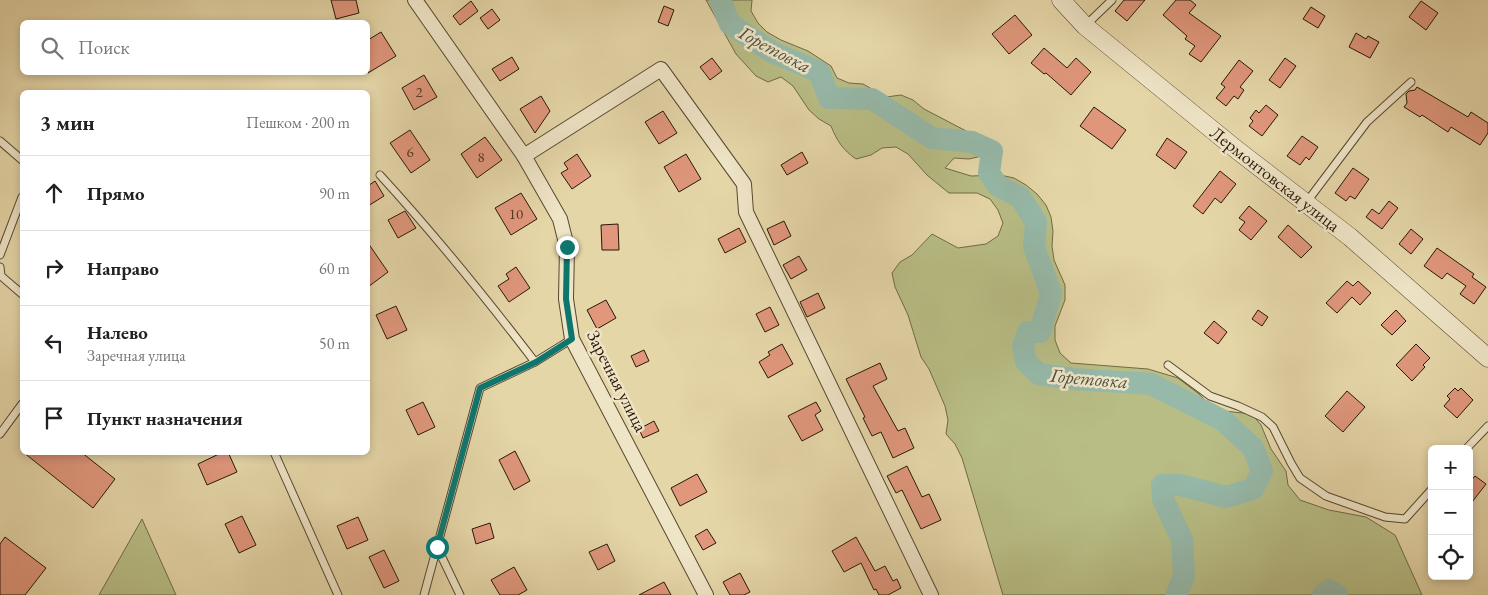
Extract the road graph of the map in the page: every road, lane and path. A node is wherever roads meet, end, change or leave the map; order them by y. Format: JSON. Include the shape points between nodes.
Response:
{"nodes":[{"id":1,"x":415,"y":0,"type":"edge"},
{"id":2,"x":1061,"y":0,"type":"edge"},
{"id":3,"x":1112,"y":0,"type":"edge"},
{"id":4,"x":1085,"y":26,"type":"junction"},
{"id":5,"x":1411,"y":82,"type":"dead end"},
{"id":6,"x":0,"y":141,"type":"edge"},
{"id":7,"x":524,"y":156,"type":"junction"},
{"id":8,"x":20,"y":158,"type":"edge"},
{"id":9,"x":380,"y":175,"type":"dead end"},
{"id":10,"x":20,"y":202,"type":"edge"},
{"id":11,"x":1305,"y":203,"type":"junction"},
{"id":12,"x":0,"y":255,"type":"edge"},
{"id":13,"x":0,"y":267,"type":"edge"},
{"id":14,"x":20,"y":292,"type":"edge"},
{"id":15,"x":572,"y":339,"type":"junction"},
{"id":16,"x":1488,"y":358,"type":"edge"},
{"id":17,"x":536,"y":362,"type":"junction"},
{"id":18,"x":1168,"y":365,"type":"dead end"},
{"id":19,"x":20,"y":407,"type":"edge"},
{"id":20,"x":1488,"y":426,"type":"edge"},
{"id":21,"x":0,"y":434,"type":"edge"},
{"id":22,"x":1470,"y":445,"type":"edge"},
{"id":23,"x":275,"y":455,"type":"edge"},
{"id":24,"x":1431,"y":490,"type":"edge"},
{"id":25,"x":437,"y":547,"type":"junction"},
{"id":26,"x":338,"y":595,"type":"edge"},
{"id":27,"x":424,"y":595,"type":"edge"},
{"id":28,"x":460,"y":595,"type":"edge"},
{"id":29,"x":706,"y":595,"type":"edge"},
{"id":30,"x":931,"y":595,"type":"edge"}],
"edges":[{"from":1,"to":7,"type":"street","name":"Заречная улица"},
{"from":2,"to":4,"type":"street","name":"Лермонтовская улица"},
{"from":3,"to":4,"type":"lane"},
{"from":4,"to":11,"type":"street","name":"Лермонтовская улица"},
{"from":5,"to":11,"type":"lane","via":[[1367,122]]},
{"from":6,"to":8,"type":"lane"},
{"from":7,"to":15,"type":"street","name":"Заречная улица","via":[[560,219],[567,247],[566,299]]},
{"from":7,"to":30,"type":"street","via":[[661,69],[744,184],[746,212]]},
{"from":9,"to":17,"type":"lane"},
{"from":10,"to":12,"type":"lane"},
{"from":11,"to":16,"type":"street","name":"Лермонтовская улица","via":[[1402,281]]},
{"from":13,"to":14,"type":"lane","via":[[1,276]]},
{"from":15,"to":17,"type":"lane"},
{"from":15,"to":29,"type":"street","name":"Заречная улица"},
{"from":17,"to":25,"type":"lane","via":[[480,388]]},
{"from":18,"to":24,"type":"lane","via":[[1210,396],[1262,417],[1273,427],[1300,478],[1326,496],[1385,517],[1405,519]]},
{"from":19,"to":21,"type":"lane"},
{"from":20,"to":22,"type":"lane"},
{"from":23,"to":26,"type":"lane"},
{"from":25,"to":27,"type":"lane"},
{"from":25,"to":28,"type":"lane"}]}
